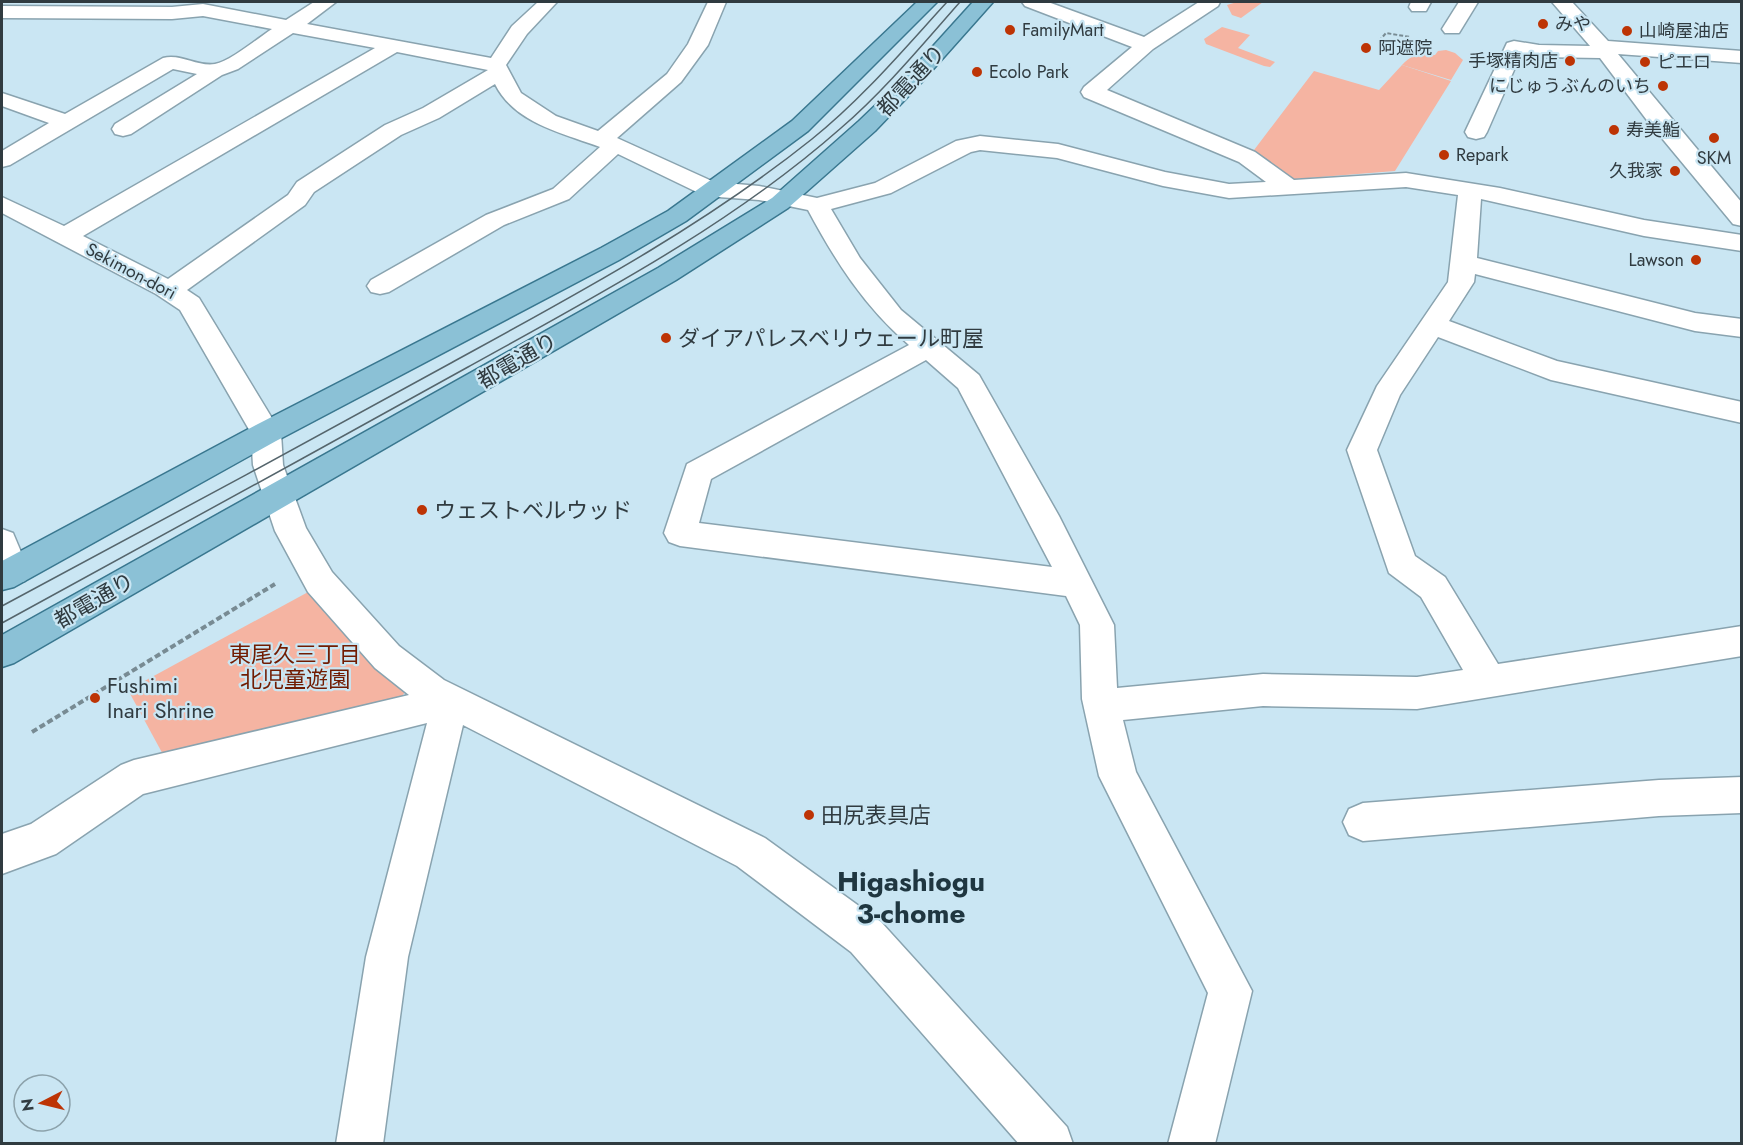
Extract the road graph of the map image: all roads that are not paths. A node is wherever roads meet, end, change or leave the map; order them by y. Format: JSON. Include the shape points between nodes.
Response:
{"nodes":[{"id":1,"x":326,"y":2,"type":"edge"},
{"id":2,"x":548,"y":2,"type":"edge"},
{"id":3,"x":717,"y":2,"type":"edge"},
{"id":4,"x":922,"y":2,"type":"edge"},
{"id":5,"x":982,"y":2,"type":"edge"},
{"id":6,"x":1032,"y":2,"type":"edge"},
{"id":7,"x":1212,"y":2,"type":"edge"},
{"id":8,"x":1468,"y":2,"type":"edge"},
{"id":9,"x":1562,"y":2,"type":"edge"},
{"id":10,"x":36,"y":7,"type":"edge"},
{"id":11,"x":2,"y":12,"type":"edge"},
{"id":12,"x":288,"y":26,"type":"junction"},
{"id":13,"x":1452,"y":29,"type":"dead end"},
{"id":14,"x":2,"y":32,"type":"edge"},
{"id":15,"x":1146,"y":45,"type":"junction"},
{"id":16,"x":392,"y":47,"type":"junction"},
{"id":17,"x":1604,"y":50,"type":"junction"},
{"id":18,"x":1742,"y":57,"type":"edge"},
{"id":19,"x":498,"y":68,"type":"junction"},
{"id":20,"x":215,"y":71,"type":"junction"},
{"id":21,"x":2,"y":99,"type":"edge"},
{"id":22,"x":66,"y":122,"type":"junction"},
{"id":23,"x":123,"y":129,"type":"dead end"},
{"id":24,"x":1476,"y":132,"type":"dead end"},
{"id":25,"x":608,"y":141,"type":"junction"},
{"id":26,"x":2,"y":160,"type":"edge"},
{"id":27,"x":1290,"y":189,"type":"junction"},
{"id":28,"x":714,"y":190,"type":"junction"},
{"id":29,"x":1470,"y":190,"type":"junction"},
{"id":30,"x":801,"y":201,"type":"junction"},
{"id":31,"x":2,"y":204,"type":"edge"},
{"id":32,"x":1740,"y":215,"type":"edge"},
{"id":33,"x":64,"y":236,"type":"junction"},
{"id":34,"x":1742,"y":243,"type":"edge"},
{"id":35,"x":1464,"y":263,"type":"junction"},
{"id":36,"x":380,"y":286,"type":"dead end"},
{"id":37,"x":169,"y":290,"type":"junction"},
{"id":38,"x":1434,"y":325,"type":"junction"},
{"id":39,"x":1742,"y":328,"type":"edge"},
{"id":40,"x":928,"y":347,"type":"junction"},
{"id":41,"x":1742,"y":413,"type":"edge"},
{"id":42,"x":266,"y":433,"type":"junction"},
{"id":43,"x":278,"y":495,"type":"junction"},
{"id":44,"x":4,"y":556,"type":"edge"},
{"id":45,"x":1077,"y":584,"type":"junction"},
{"id":46,"x":1742,"y":641,"type":"edge"},
{"id":47,"x":2,"y":652,"type":"edge"},
{"id":48,"x":1489,"y":681,"type":"junction"},
{"id":49,"x":451,"y":701,"type":"junction"},
{"id":50,"x":1102,"y":706,"type":"junction"},
{"id":51,"x":1742,"y":795,"type":"edge"},
{"id":52,"x":1363,"y":822,"type":"dead end"},
{"id":53,"x":2,"y":854,"type":"edge"},
{"id":54,"x":358,"y":1143,"type":"edge"},
{"id":55,"x":1050,"y":1143,"type":"edge"},
{"id":56,"x":1191,"y":1143,"type":"edge"}],
"edges":[{"from":1,"to":12,"type":"street"},
{"from":2,"to":19,"type":"street","via":[[519,30]]},
{"from":3,"to":25,"type":"street","via":[[698,45],[674,78]]},
{"from":4,"to":28,"type":"main road","name":"都電通り","via":[[800,126]]},
{"from":5,"to":30,"type":"main road","name":"都電通り"},
{"from":6,"to":15,"type":"street"},
{"from":7,"to":15,"type":"street"},
{"from":8,"to":13,"type":"street"},
{"from":9,"to":17,"type":"street"},
{"from":10,"to":11,"type":"street"},
{"from":10,"to":12,"type":"street","via":[[172,13],[203,10]]},
{"from":10,"to":14,"type":"street","via":[[23,21]]},
{"from":12,"to":16,"type":"street"},
{"from":12,"to":20,"type":"street","via":[[231,65]]},
{"from":15,"to":27,"type":"street","via":[[1092,92],[1247,157]]},
{"from":16,"to":19,"type":"street"},
{"from":16,"to":33,"type":"street"},
{"from":17,"to":18,"type":"street"},
{"from":17,"to":24,"type":"street","via":[[1539,51],[1514,47]]},
{"from":17,"to":32,"type":"street"},
{"from":19,"to":25,"type":"street","via":[[512,97],[548,121]]},
{"from":19,"to":37,"type":"street","via":[[305,187],[297,201]]},
{"from":20,"to":22,"type":"street","via":[[170,62]]},
{"from":20,"to":23,"type":"street"},
{"from":21,"to":22,"type":"street"},
{"from":22,"to":26,"type":"street"},
{"from":25,"to":28,"type":"street"},
{"from":25,"to":36,"type":"street","via":[[605,155],[561,194],[495,220]]},
{"from":27,"to":29,"type":"street","via":[[1406,180]]},
{"from":27,"to":30,"type":"street","via":[[1228,191],[1163,179],[1058,151],[980,143],[964,146],[883,188]]},
{"from":28,"to":30,"type":"street"},
{"from":28,"to":42,"type":"main road","name":"都電通り","via":[[610,254]]},
{"from":29,"to":34,"type":"street","via":[[1644,228]]},
{"from":29,"to":35,"type":"street"},
{"from":30,"to":40,"type":"street","via":[[892,316]]},
{"from":30,"to":43,"type":"main road","name":"都電通り"},
{"from":31,"to":33,"type":"street","name":"Sekimon-dori"},
{"from":33,"to":37,"type":"street","name":"Sekimon-dori"},
{"from":35,"to":38,"type":"street","via":[[1461,282]]},
{"from":35,"to":39,"type":"street","via":[[1695,322]]},
{"from":37,"to":42,"type":"street","name":"Sekimon-dori","via":[[190,304]]},
{"from":38,"to":41,"type":"street","via":[[1551,370]]},
{"from":38,"to":48,"type":"street","via":[[1387,393],[1362,450],[1401,564],[1433,587]]},
{"from":40,"to":45,"type":"street","via":[[969,382]]},
{"from":40,"to":45,"type":"street","via":[[698,472],[680,533]]},
{"from":42,"to":43,"type":"street","via":[[268,465]]},
{"from":42,"to":44,"type":"main road","name":"都電通り"},
{"from":43,"to":47,"type":"main road","name":"都電通り"},
{"from":43,"to":49,"type":"street","via":[[291,531],[320,582],[387,657],[431,691]]},
{"from":45,"to":50,"type":"street","via":[[1097,625]]},
{"from":46,"to":48,"type":"street"},
{"from":48,"to":50,"type":"street","via":[[1417,693],[1263,690]]},
{"from":49,"to":53,"type":"street","via":[[135,778],[42,840]]},
{"from":49,"to":54,"type":"street","via":[[387,957]]},
{"from":49,"to":55,"type":"street","via":[[751,852],[866,938]]},
{"from":50,"to":56,"type":"street","via":[[1118,776],[1230,991]]},
{"from":51,"to":52,"type":"street"}]}
